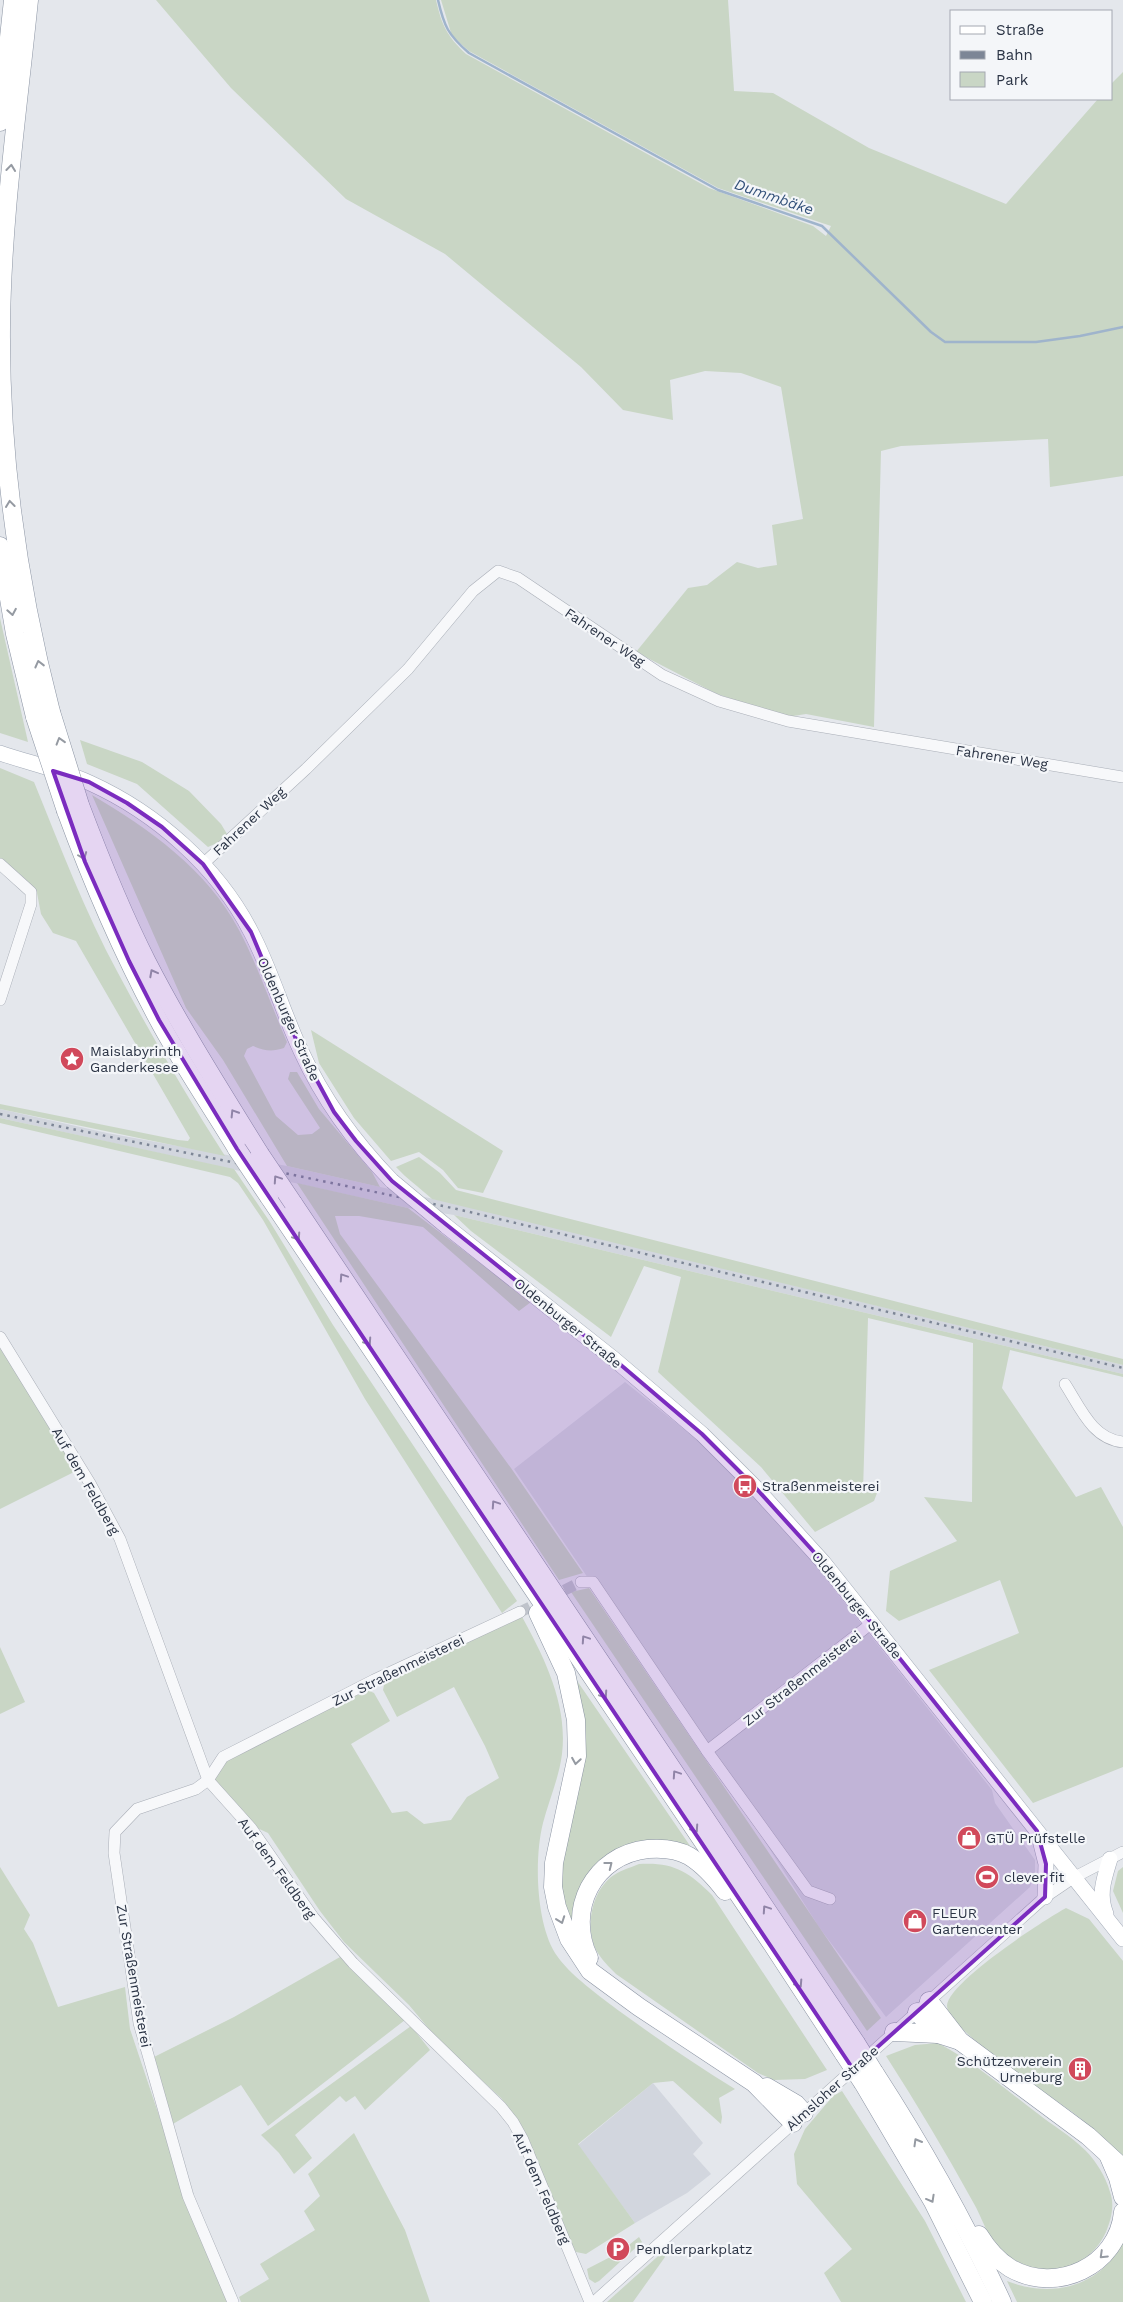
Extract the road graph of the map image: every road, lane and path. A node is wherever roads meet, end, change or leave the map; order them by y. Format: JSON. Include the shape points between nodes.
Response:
{"nodes":[{"id":1,"x":13,"y":0,"type":"edge"},
{"id":2,"x":29,"y":0,"type":"edge"},
{"id":3,"x":0,"y":122,"type":"edge"},
{"id":4,"x":0,"y":546,"type":"edge"},
{"id":5,"x":43,"y":714,"type":"junction"},
{"id":6,"x":0,"y":753,"type":"edge"},
{"id":7,"x":1123,"y":777,"type":"edge"},
{"id":8,"x":73,"y":808,"type":"junction"},
{"id":9,"x":0,"y":864,"type":"edge"},
{"id":10,"x":203,"y":864,"type":"junction"},
{"id":11,"x":0,"y":1000,"type":"edge"},
{"id":12,"x":0,"y":1337,"type":"edge"},
{"id":13,"x":1065,"y":1384,"type":"dead end"},
{"id":14,"x":1123,"y":1442,"type":"edge"},
{"id":15,"x":528,"y":1582,"type":"junction"},
{"id":16,"x":581,"y":1582,"type":"dead end"},
{"id":17,"x":520,"y":1612,"type":"tunnel mouth"},
{"id":18,"x":872,"y":1623,"type":"junction"},
{"id":19,"x":707,"y":1751,"type":"junction"},
{"id":20,"x":199,"y":1754,"type":"junction"},
{"id":21,"x":223,"y":1757,"type":"junction"},
{"id":22,"x":208,"y":1780,"type":"junction"},
{"id":23,"x":1037,"y":1831,"type":"junction"},
{"id":24,"x":1116,"y":1856,"type":"edge"},
{"id":25,"x":1073,"y":1878,"type":"junction"},
{"id":26,"x":1045,"y":1897,"type":"junction"},
{"id":27,"x":830,"y":1900,"type":"dead end"},
{"id":28,"x":1110,"y":1923,"type":"junction"},
{"id":29,"x":1123,"y":1939,"type":"edge"},
{"id":30,"x":772,"y":1944,"type":"junction"},
{"id":31,"x":608,"y":1985,"type":"junction"},
{"id":32,"x":923,"y":2006,"type":"junction"},
{"id":33,"x":894,"y":2032,"type":"junction"},
{"id":34,"x":938,"y":2034,"type":"junction"},
{"id":35,"x":960,"y":2041,"type":"junction"},
{"id":36,"x":850,"y":2048,"type":"junction"},
{"id":37,"x":869,"y":2078,"type":"junction"},
{"id":38,"x":798,"y":2118,"type":"junction"},
{"id":39,"x":1106,"y":2152,"type":"junction"},
{"id":40,"x":1123,"y":2168,"type":"edge"},
{"id":41,"x":942,"y":2184,"type":"junction"},
{"id":42,"x":1123,"y":2197,"type":"edge"},
{"id":43,"x":1123,"y":2212,"type":"edge"},
{"id":44,"x":232,"y":2302,"type":"edge"},
{"id":45,"x":590,"y":2302,"type":"edge"},
{"id":46,"x":594,"y":2302,"type":"edge"},
{"id":47,"x":983,"y":2302,"type":"edge"},
{"id":48,"x":1002,"y":2302,"type":"edge"}],
"edges":[{"from":1,"to":3,"type":"highway"},
{"from":5,"to":2,"type":"highway","one_way":true,"via":[[7,478],[2,390],[1,327],[7,205]]},
{"from":4,"to":5,"type":"highway","one_way":true,"via":[[15,634]]},
{"from":5,"to":8,"type":"highway","bridge":true},
{"from":6,"to":10,"type":"main road","name":"Oldenburger Straße","via":[[89,782],[127,802],[162,827]]},
{"from":7,"to":10,"type":"street","name":"Fahrener Weg","via":[[788,721],[719,701],[662,675],[518,578],[498,571],[473,591],[408,669]]},
{"from":8,"to":15,"type":"highway","one_way":true,"bridge":true,"via":[[104,906],[150,1003],[237,1149]]},
{"from":36,"to":8,"type":"highway","one_way":true,"bridge":true,"via":[[260,1154],[200,1057],[147,962]]},
{"from":9,"to":11,"type":"street","via":[[31,892],[31,904]]},
{"from":10,"to":18,"type":"main road","name":"Oldenburger Straße","bridge":true,"via":[[251,932],[301,1051],[334,1112],[356,1142],[392,1181],[702,1434],[823,1562]]},
{"from":12,"to":20,"type":"street","name":"Auf dem Feldberg","via":[[92,1485],[120,1539]]},
{"from":13,"to":14,"type":"street","via":[[1094,1429],[1116,1442]]},
{"from":15,"to":30,"type":"highway","one_way":true},
{"from":15,"to":31,"type":"highway","one_way":true,"via":[[535,1608],[566,1673],[576,1720],[577,1756],[554,1863],[553,1887],[563,1925],[580,1958]]},
{"from":16,"to":19,"type":"street","via":[[593,1582]]},
{"from":17,"to":21,"type":"street","name":"Zur Straßenmeisterei","via":[[374,1680]]},
{"from":18,"to":19,"type":"street","name":"Zur Straßenmeisterei"},
{"from":18,"to":23,"type":"main road","name":"Oldenburger Straße"},
{"from":19,"to":27,"type":"street","via":[[808,1891]]},
{"from":20,"to":21,"type":"street"},
{"from":20,"to":22,"type":"street","name":"Auf dem Feldberg"},
{"from":21,"to":22,"type":"street","name":"Zur Straßenmeisterei"},
{"from":22,"to":44,"type":"street","name":"Zur Straßenmeisterei","via":[[196,1789],[138,1809],[115,1832],[114,1853],[139,2024],[188,2196]]},
{"from":22,"to":45,"type":"street","name":"Auf dem Feldberg","via":[[252,1828],[313,1917],[354,1963],[513,2122]]},
{"from":23,"to":25,"type":"main road","name":"Oldenburger Straße"},
{"from":23,"to":26,"type":"main road","via":[[1046,1864]]},
{"from":24,"to":25,"type":"street","name":"Almsloher Straße"},
{"from":24,"to":28,"type":"main road","via":[[1102,1887],[1102,1904]]},
{"from":25,"to":26,"type":"street","name":"Almsloher Straße"},
{"from":25,"to":28,"type":"main road","name":"Oldenburger Straße"},
{"from":26,"to":32,"type":"street","name":"Almsloher Straße"},
{"from":28,"to":29,"type":"main road","name":"Oldenburger Straße"},
{"from":31,"to":30,"type":"highway","one_way":true,"via":[[585,1948],[580,1918],[583,1901],[601,1871],[638,1850],[658,1848],[689,1856],[711,1874],[754,1932]]},
{"from":30,"to":36,"type":"highway","one_way":true},
{"from":31,"to":38,"type":"highway","via":[[754,2082]]},
{"from":32,"to":33,"type":"street","name":"Almsloher Straße"},
{"from":32,"to":34,"type":"highway"},
{"from":32,"to":35,"type":"highway"},
{"from":33,"to":34,"type":"highway"},
{"from":33,"to":38,"type":"street","name":"Almsloher Straße"},
{"from":34,"to":35,"type":"highway"},
{"from":35,"to":39,"type":"highway"},
{"from":36,"to":37,"type":"highway","bridge":true},
{"from":41,"to":37,"type":"highway","one_way":true,"via":[[900,2112]]},
{"from":37,"to":47,"type":"highway","one_way":true},
{"from":38,"to":46,"type":"street","name":"Almsloher Straße"},
{"from":39,"to":40,"type":"highway"},
{"from":39,"to":42,"type":"highway"},
{"from":43,"to":41,"type":"highway","one_way":true,"via":[[1117,2237],[1098,2260],[1066,2278],[1043,2279],[1010,2268],[994,2256],[958,2197]]},
{"from":41,"to":48,"type":"highway"}]}
